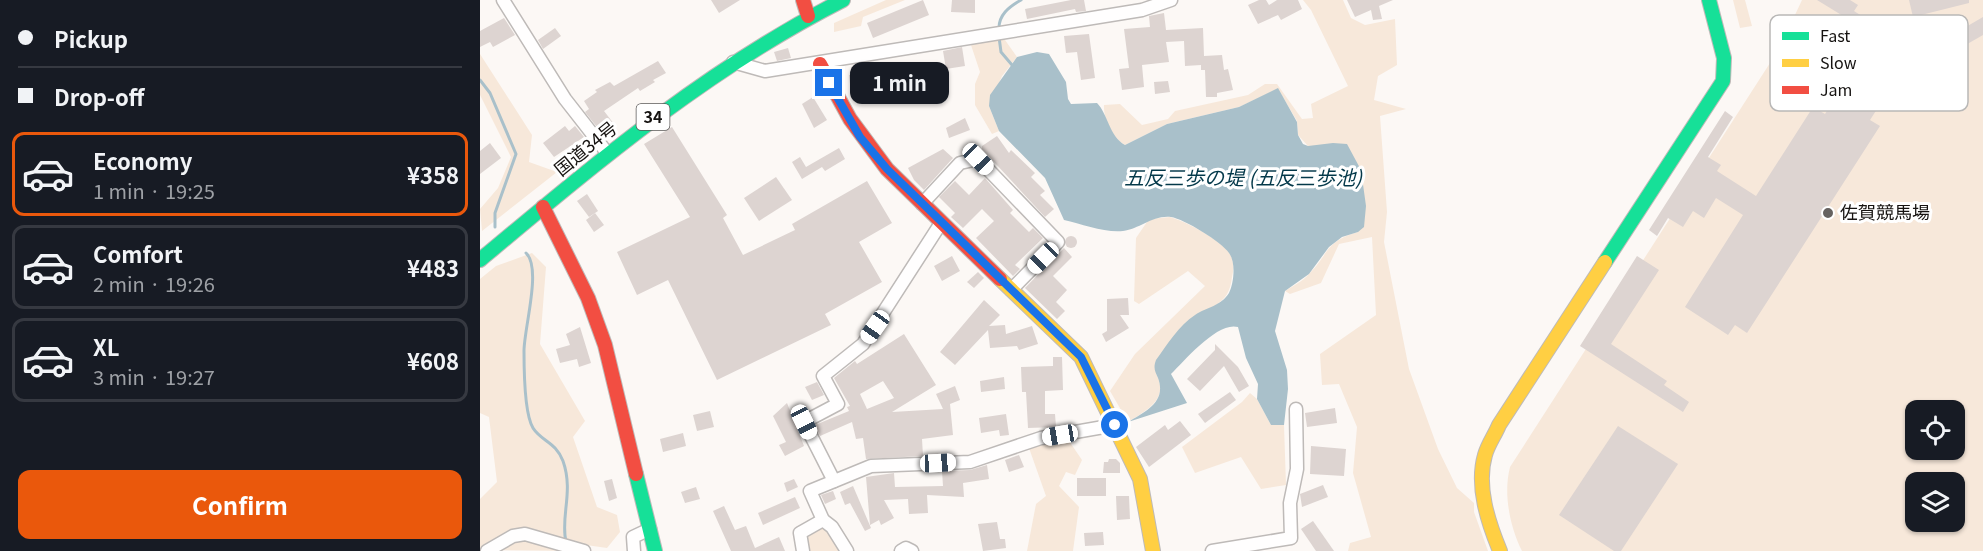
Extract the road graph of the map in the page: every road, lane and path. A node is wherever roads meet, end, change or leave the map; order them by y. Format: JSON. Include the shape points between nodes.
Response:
{"nodes":[{"id":1,"x":503,"y":0,"type":"edge"},
{"id":2,"x":803,"y":0,"type":"edge"},
{"id":3,"x":843,"y":0,"type":"edge"},
{"id":4,"x":1171,"y":0,"type":"edge"},
{"id":5,"x":1709,"y":0,"type":"edge"},
{"id":6,"x":808,"y":16,"type":"junction"},
{"id":7,"x":732,"y":61,"type":"junction"},
{"id":8,"x":820,"y":64,"type":"junction"},
{"id":9,"x":608,"y":154,"type":"junction"},
{"id":10,"x":922,"y":204,"type":"junction"},
{"id":11,"x":543,"y":207,"type":"junction"},
{"id":12,"x":941,"y":223,"type":"junction"},
{"id":13,"x":480,"y":260,"type":"edge"},
{"id":14,"x":1011,"y":290,"type":"junction"},
{"id":15,"x":1296,"y":409,"type":"dead end"},
{"id":16,"x":1115,"y":425,"type":"junction"},
{"id":17,"x":834,"y":481,"type":"junction"},
{"id":18,"x":823,"y":520,"type":"junction"},
{"id":19,"x":650,"y":529,"type":"junction"},
{"id":20,"x":580,"y":550,"type":"edge"},
{"id":21,"x":487,"y":551,"type":"edge"},
{"id":22,"x":634,"y":551,"type":"edge"},
{"id":23,"x":655,"y":551,"type":"edge"},
{"id":24,"x":803,"y":551,"type":"edge"},
{"id":25,"x":847,"y":551,"type":"edge"},
{"id":26,"x":901,"y":551,"type":"edge"},
{"id":27,"x":912,"y":551,"type":"edge"},
{"id":28,"x":1153,"y":551,"type":"edge"},
{"id":29,"x":1212,"y":551,"type":"edge"},
{"id":30,"x":1500,"y":551,"type":"edge"}],
"edges":[{"from":1,"to":9,"type":"street","via":[[565,99]]},
{"from":2,"to":6,"type":"main road"},
{"from":3,"to":6,"type":"main road","name":"国道34号","number":"34"},
{"from":4,"to":8,"type":"street","via":[[1142,10]]},
{"from":5,"to":30,"type":"main road","via":[[1724,58],[1724,81],[1499,425],[1484,459],[1484,495],[1490,529]]},
{"from":6,"to":7,"type":"main road","name":"国道34号","number":"34"},
{"from":7,"to":8,"type":"street","via":[[765,71]]},
{"from":7,"to":9,"type":"main road","name":"国道34号","number":"34","via":[[677,98]]},
{"from":8,"to":10,"type":"main road","via":[[860,137]]},
{"from":9,"to":11,"type":"main road","name":"国道34号","number":"34"},
{"from":10,"to":12,"type":"main road"},
{"from":10,"to":14,"type":"street","via":[[960,163],[978,159],[1058,242]]},
{"from":11,"to":13,"type":"main road","name":"国道34号","number":"34"},
{"from":11,"to":19,"type":"main road","via":[[588,298],[605,345]]},
{"from":12,"to":14,"type":"main road"},
{"from":12,"to":17,"type":"street","via":[[863,344],[823,376],[838,404],[804,422]]},
{"from":14,"to":16,"type":"main road","via":[[1081,357]]},
{"from":15,"to":29,"type":"street","via":[[1291,538]]},
{"from":16,"to":17,"type":"street","via":[[1041,438],[970,462],[871,466]]},
{"from":16,"to":28,"type":"main road","via":[[1145,497]]},
{"from":17,"to":18,"type":"street","via":[[810,491]]},
{"from":18,"to":24,"type":"street","via":[[800,533]]},
{"from":18,"to":25,"type":"street"},
{"from":19,"to":22,"type":"street","via":[[633,537]]},
{"from":19,"to":23,"type":"main road"},
{"from":20,"to":21,"type":"street","via":[[525,534],[513,536]]},
{"from":26,"to":27,"type":"street"}]}
